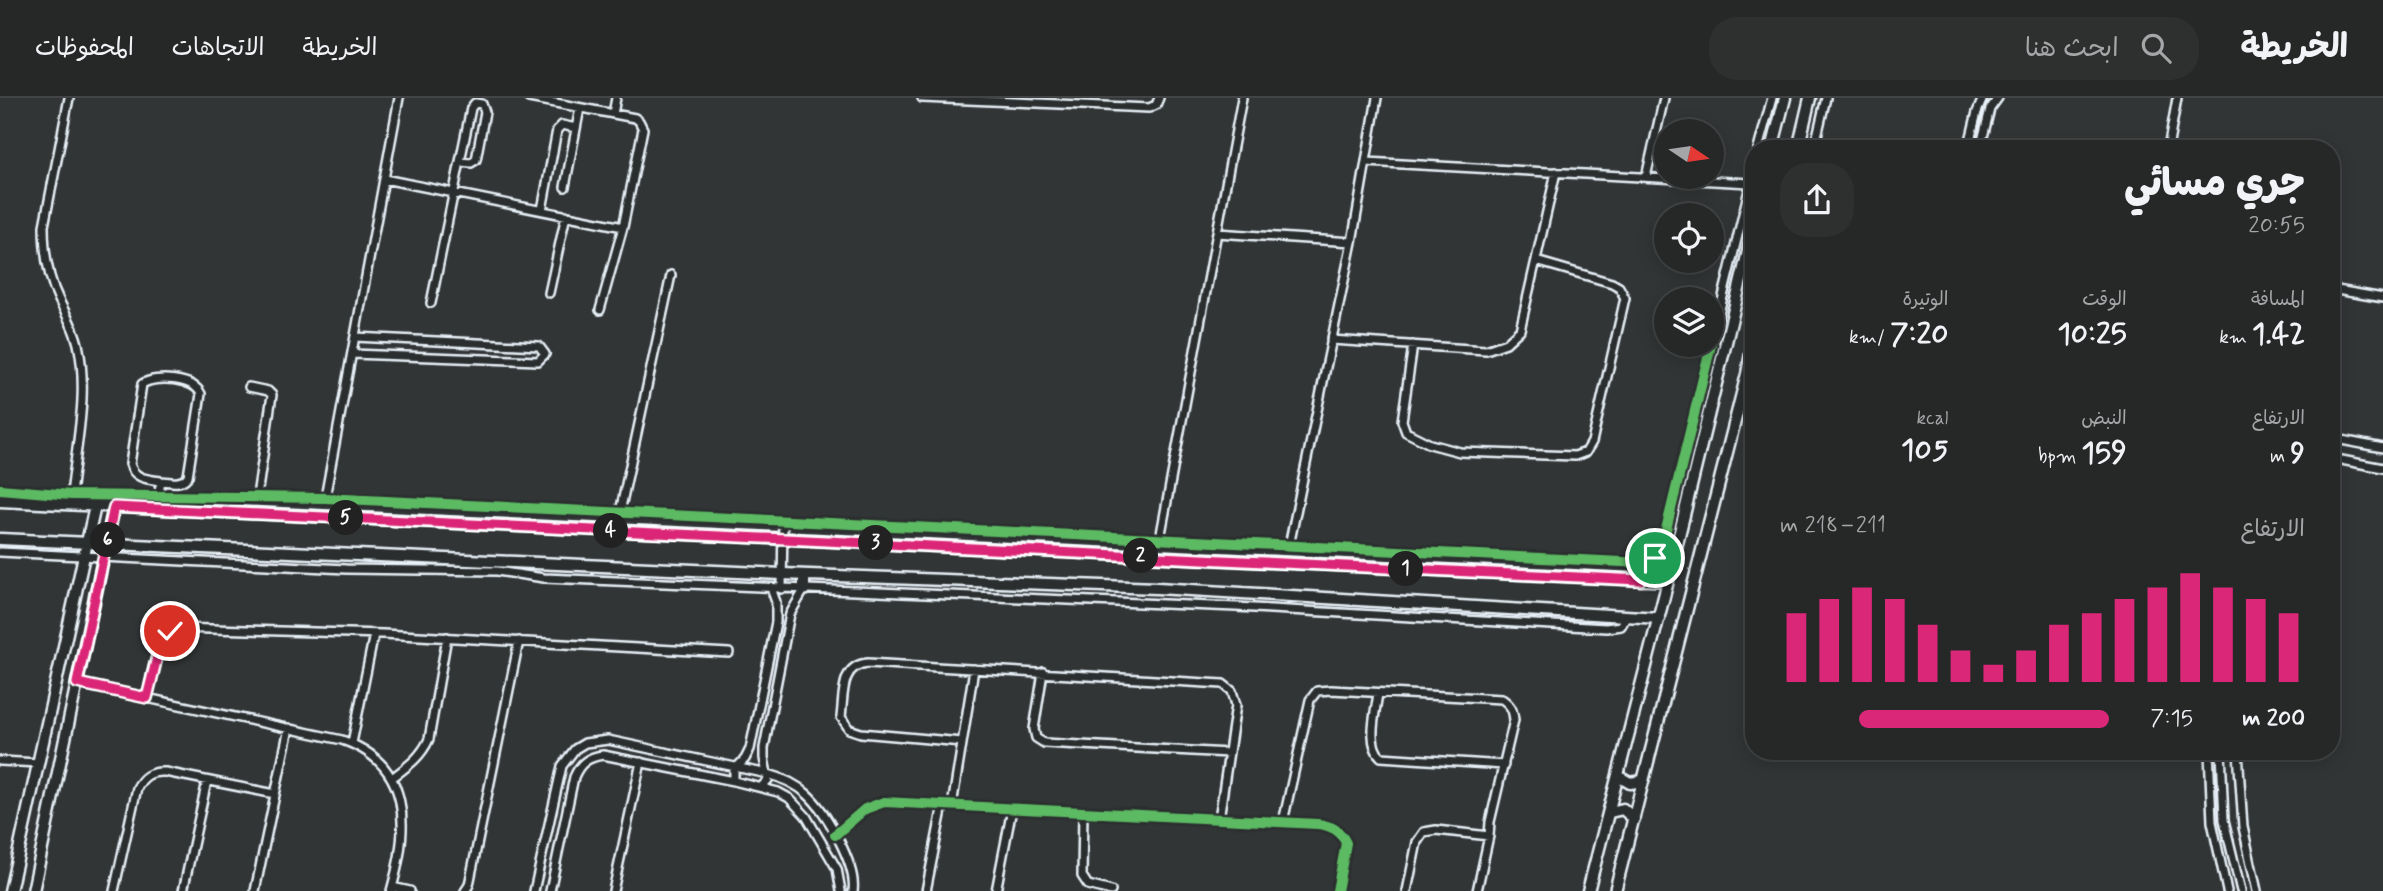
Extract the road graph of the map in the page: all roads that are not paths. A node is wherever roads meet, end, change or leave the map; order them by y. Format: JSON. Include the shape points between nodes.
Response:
{"nodes":[{"id":1,"x":69,"y":98,"type":"edge"},
{"id":2,"x":399,"y":98,"type":"edge"},
{"id":3,"x":529,"y":98,"type":"edge"},
{"id":4,"x":616,"y":98,"type":"edge"},
{"id":5,"x":922,"y":98,"type":"edge"},
{"id":6,"x":1158,"y":98,"type":"edge"},
{"id":7,"x":1242,"y":98,"type":"edge"},
{"id":8,"x":1377,"y":98,"type":"edge"},
{"id":9,"x":1664,"y":98,"type":"edge"},
{"id":10,"x":1772,"y":98,"type":"edge"},
{"id":11,"x":1785,"y":98,"type":"edge"},
{"id":12,"x":1810,"y":98,"type":"edge"},
{"id":13,"x":1826,"y":98,"type":"edge"},
{"id":14,"x":1983,"y":98,"type":"edge"},
{"id":15,"x":1998,"y":98,"type":"edge"},
{"id":16,"x":2177,"y":98,"type":"edge"},
{"id":17,"x":1008,"y":100,"type":"edge"},
{"id":18,"x":580,"y":108,"type":"junction"},
{"id":19,"x":613,"y":114,"type":"junction"},
{"id":20,"x":576,"y":128,"type":"junction"},
{"id":21,"x":1760,"y":140,"type":"edge"},
{"id":22,"x":1774,"y":140,"type":"edge"},
{"id":23,"x":1800,"y":140,"type":"edge"},
{"id":24,"x":1816,"y":140,"type":"edge"},
{"id":25,"x":1970,"y":140,"type":"edge"},
{"id":26,"x":1982,"y":140,"type":"edge"},
{"id":27,"x":2170,"y":140,"type":"edge"},
{"id":28,"x":461,"y":162,"type":"junction"},
{"id":29,"x":1366,"y":162,"type":"junction"},
{"id":30,"x":1556,"y":172,"type":"junction"},
{"id":31,"x":1646,"y":177,"type":"junction"},
{"id":32,"x":548,"y":178,"type":"junction"},
{"id":33,"x":384,"y":179,"type":"junction"},
{"id":34,"x":1745,"y":183,"type":"edge"},
{"id":35,"x":455,"y":193,"type":"junction"},
{"id":36,"x":1745,"y":204,"type":"edge"},
{"id":37,"x":542,"y":210,"type":"junction"},
{"id":38,"x":566,"y":215,"type":"junction"},
{"id":39,"x":623,"y":227,"type":"junction"},
{"id":40,"x":1217,"y":233,"type":"junction"},
{"id":41,"x":1352,"y":242,"type":"junction"},
{"id":42,"x":1536,"y":261,"type":"junction"},
{"id":43,"x":1745,"y":264,"type":"edge"},
{"id":44,"x":671,"y":275,"type":"dead end"},
{"id":45,"x":1724,"y":290,"type":"edge"},
{"id":46,"x":2340,"y":291,"type":"edge"},
{"id":47,"x":549,"y":293,"type":"dead end"},
{"id":48,"x":2383,"y":298,"type":"edge"},
{"id":49,"x":431,"y":303,"type":"dead end"},
{"id":50,"x":600,"y":310,"type":"dead end"},
{"id":51,"x":355,"y":337,"type":"junction"},
{"id":52,"x":1331,"y":340,"type":"junction"},
{"id":53,"x":433,"y":341,"type":"junction"},
{"id":54,"x":1413,"y":345,"type":"junction"},
{"id":55,"x":352,"y":354,"type":"junction"},
{"id":56,"x":432,"y":357,"type":"junction"},
{"id":57,"x":1708,"y":357,"type":"edge"},
{"id":58,"x":249,"y":387,"type":"dead end"},
{"id":59,"x":1745,"y":388,"type":"edge"},
{"id":60,"x":2340,"y":440,"type":"edge"},
{"id":61,"x":2383,"y":448,"type":"edge"},
{"id":62,"x":2340,"y":460,"type":"edge"},
{"id":63,"x":2383,"y":468,"type":"edge"},
{"id":64,"x":161,"y":481,"type":"junction"},
{"id":65,"x":0,"y":489,"type":"edge"},
{"id":66,"x":71,"y":495,"type":"junction"},
{"id":67,"x":158,"y":496,"type":"junction"},
{"id":68,"x":257,"y":496,"type":"junction"},
{"id":69,"x":325,"y":498,"type":"junction"},
{"id":70,"x":0,"y":501,"type":"edge"},
{"id":71,"x":95,"y":506,"type":"junction"},
{"id":72,"x":114,"y":507,"type":"junction"},
{"id":73,"x":620,"y":512,"type":"junction"},
{"id":74,"x":783,"y":520,"type":"junction"},
{"id":75,"x":1160,"y":538,"type":"junction"},
{"id":76,"x":0,"y":539,"type":"edge"},
{"id":77,"x":782,"y":539,"type":"junction"},
{"id":78,"x":87,"y":542,"type":"junction"},
{"id":79,"x":107,"y":542,"type":"junction"},
{"id":80,"x":1289,"y":546,"type":"junction"},
{"id":81,"x":0,"y":552,"type":"edge"},
{"id":82,"x":84,"y":555,"type":"junction"},
{"id":83,"x":104,"y":556,"type":"junction"},
{"id":84,"x":1642,"y":563,"type":"junction"},
{"id":85,"x":782,"y":574,"type":"junction"},
{"id":86,"x":804,"y":575,"type":"junction"},
{"id":87,"x":80,"y":577,"type":"junction"},
{"id":88,"x":1640,"y":580,"type":"junction"},
{"id":89,"x":99,"y":581,"type":"junction"},
{"id":90,"x":1668,"y":581,"type":"junction"},
{"id":91,"x":771,"y":588,"type":"junction"},
{"id":92,"x":782,"y":589,"type":"junction"},
{"id":93,"x":804,"y":590,"type":"junction"},
{"id":94,"x":1627,"y":616,"type":"junction"},
{"id":95,"x":1659,"y":618,"type":"junction"},
{"id":96,"x":374,"y":634,"type":"junction"},
{"id":97,"x":447,"y":637,"type":"junction"},
{"id":98,"x":519,"y":641,"type":"junction"},
{"id":99,"x":729,"y":653,"type":"dead end"},
{"id":100,"x":974,"y":669,"type":"junction"},
{"id":101,"x":1043,"y":672,"type":"junction"},
{"id":102,"x":77,"y":683,"type":"junction"},
{"id":103,"x":1378,"y":694,"type":"junction"},
{"id":104,"x":147,"y":698,"type":"junction"},
{"id":105,"x":289,"y":728,"type":"junction"},
{"id":106,"x":962,"y":742,"type":"junction"},
{"id":107,"x":352,"y":743,"type":"junction"},
{"id":108,"x":1229,"y":752,"type":"junction"},
{"id":109,"x":2209,"y":760,"type":"edge"},
{"id":110,"x":2221,"y":760,"type":"edge"},
{"id":111,"x":2239,"y":760,"type":"edge"},
{"id":112,"x":0,"y":761,"type":"edge"},
{"id":113,"x":641,"y":762,"type":"junction"},
{"id":114,"x":39,"y":763,"type":"junction"},
{"id":115,"x":1504,"y":765,"type":"junction"},
{"id":116,"x":737,"y":768,"type":"junction"},
{"id":117,"x":768,"y":774,"type":"junction"},
{"id":118,"x":1618,"y":776,"type":"junction"},
{"id":119,"x":392,"y":778,"type":"junction"},
{"id":120,"x":207,"y":781,"type":"junction"},
{"id":121,"x":734,"y":781,"type":"junction"},
{"id":122,"x":1643,"y":782,"type":"junction"},
{"id":123,"x":761,"y":787,"type":"junction"},
{"id":124,"x":275,"y":794,"type":"junction"},
{"id":125,"x":943,"y":805,"type":"junction"},
{"id":126,"x":952,"y":806,"type":"junction"},
{"id":127,"x":1012,"y":809,"type":"junction"},
{"id":128,"x":1083,"y":812,"type":"junction"},
{"id":129,"x":1609,"y":812,"type":"junction"},
{"id":130,"x":1219,"y":819,"type":"junction"},
{"id":131,"x":1634,"y":819,"type":"junction"},
{"id":132,"x":1283,"y":822,"type":"junction"},
{"id":133,"x":835,"y":835,"type":"junction"},
{"id":134,"x":1489,"y":836,"type":"junction"},
{"id":135,"x":541,"y":861,"type":"junction"},
{"id":136,"x":555,"y":864,"type":"junction"},
{"id":137,"x":392,"y":889,"type":"edge"},
{"id":138,"x":10,"y":891,"type":"edge"},
{"id":139,"x":33,"y":891,"type":"edge"},
{"id":140,"x":114,"y":891,"type":"edge"},
{"id":141,"x":183,"y":891,"type":"edge"},
{"id":142,"x":255,"y":891,"type":"edge"},
{"id":143,"x":410,"y":891,"type":"edge"},
{"id":144,"x":465,"y":891,"type":"edge"},
{"id":145,"x":534,"y":891,"type":"edge"},
{"id":146,"x":550,"y":891,"type":"edge"},
{"id":147,"x":614,"y":891,"type":"edge"},
{"id":148,"x":841,"y":891,"type":"edge"},
{"id":149,"x":853,"y":891,"type":"edge"},
{"id":150,"x":926,"y":891,"type":"edge"},
{"id":151,"x":996,"y":891,"type":"edge"},
{"id":152,"x":1111,"y":891,"type":"edge"},
{"id":153,"x":1337,"y":891,"type":"edge"},
{"id":154,"x":1406,"y":891,"type":"edge"},
{"id":155,"x":1477,"y":891,"type":"edge"},
{"id":156,"x":1588,"y":891,"type":"edge"},
{"id":157,"x":1615,"y":891,"type":"edge"},
{"id":158,"x":2227,"y":891,"type":"edge"},
{"id":159,"x":2241,"y":891,"type":"edge"},
{"id":160,"x":2257,"y":891,"type":"edge"}],
"edges":[{"from":1,"to":66,"type":"street","via":[[44,245],[52,282],[70,319],[82,363]]},
{"from":2,"to":33,"type":"street"},
{"from":3,"to":18,"type":"street"},
{"from":4,"to":19,"type":"street"},
{"from":5,"to":17,"type":"street"},
{"from":6,"to":17,"type":"street","via":[[1149,108]]},
{"from":7,"to":40,"type":"street"},
{"from":8,"to":29,"type":"street"},
{"from":9,"to":31,"type":"street"},
{"from":10,"to":21,"type":"street"},
{"from":11,"to":22,"type":"street"},
{"from":12,"to":23,"type":"street"},
{"from":13,"to":24,"type":"street"},
{"from":14,"to":25,"type":"street"},
{"from":15,"to":26,"type":"street","via":[[1990,109]]},
{"from":16,"to":27,"type":"street"},
{"from":18,"to":19,"type":"street"},
{"from":18,"to":20,"type":"street"},
{"from":19,"to":39,"type":"street","via":[[635,118],[642,129]]},
{"from":20,"to":32,"type":"street","via":[[562,125],[557,130]]},
{"from":20,"to":32,"type":"street","via":[[566,184]]},
{"from":28,"to":28,"type":"street","via":[[471,108],[482,104],[485,112],[476,160]]},
{"from":28,"to":35,"type":"street"},
{"from":29,"to":30,"type":"street"},
{"from":29,"to":41,"type":"street"},
{"from":30,"to":31,"type":"street"},
{"from":30,"to":42,"type":"street"},
{"from":31,"to":34,"type":"street"},
{"from":32,"to":37,"type":"street"},
{"from":33,"to":35,"type":"street"},
{"from":33,"to":51,"type":"street"},
{"from":35,"to":37,"type":"street"},
{"from":35,"to":49,"type":"street"},
{"from":36,"to":45,"type":"street"},
{"from":37,"to":38,"type":"street"},
{"from":38,"to":39,"type":"street"},
{"from":38,"to":47,"type":"street"},
{"from":39,"to":50,"type":"street"},
{"from":40,"to":41,"type":"street"},
{"from":40,"to":75,"type":"street"},
{"from":41,"to":52,"type":"street"},
{"from":42,"to":54,"type":"street","via":[[1520,330],[1506,343],[1486,350]]},
{"from":42,"to":54,"type":"street","via":[[1615,284],[1625,298],[1592,442],[1583,454],[1460,452],[1406,432],[1402,421]]},
{"from":43,"to":90,"type":"street"},
{"from":44,"to":73,"type":"street"},
{"from":46,"to":48,"type":"street"},
{"from":51,"to":53,"type":"street"},
{"from":51,"to":55,"type":"street"},
{"from":52,"to":54,"type":"street"},
{"from":52,"to":80,"type":"street"},
{"from":53,"to":56,"type":"street"},
{"from":53,"to":56,"type":"street","via":[[539,346],[545,354],[538,360]]},
{"from":55,"to":56,"type":"street"},
{"from":55,"to":69,"type":"street"},
{"from":57,"to":84,"type":"street","via":[[1662,546],[1655,558]]},
{"from":58,"to":68,"type":"street","via":[[272,395]]},
{"from":59,"to":122,"type":"street"},
{"from":60,"to":61,"type":"street"},
{"from":62,"to":63,"type":"street"},
{"from":64,"to":64,"type":"street","via":[[137,477],[130,464],[142,384],[156,378],[192,384],[201,394],[188,476],[178,483]]},
{"from":64,"to":67,"type":"street"},
{"from":65,"to":66,"type":"street"},
{"from":66,"to":67,"type":"street"},
{"from":67,"to":68,"type":"street"},
{"from":68,"to":69,"type":"street"},
{"from":69,"to":73,"type":"street"},
{"from":70,"to":71,"type":"street"},
{"from":71,"to":72,"type":"street"},
{"from":71,"to":78,"type":"street"},
{"from":72,"to":77,"type":"street"},
{"from":72,"to":79,"type":"street"},
{"from":73,"to":74,"type":"street"},
{"from":74,"to":75,"type":"street"},
{"from":74,"to":77,"type":"street"},
{"from":75,"to":80,"type":"street"},
{"from":76,"to":78,"type":"street"},
{"from":77,"to":85,"type":"street"},
{"from":77,"to":88,"type":"street"},
{"from":78,"to":79,"type":"street"},
{"from":78,"to":82,"type":"street"},
{"from":79,"to":83,"type":"street"},
{"from":79,"to":85,"type":"street"},
{"from":80,"to":84,"type":"street"},
{"from":81,"to":82,"type":"street"},
{"from":82,"to":83,"type":"street"},
{"from":82,"to":87,"type":"street"},
{"from":83,"to":89,"type":"street"},
{"from":83,"to":91,"type":"street","via":[[346,569],[473,570],[544,578]]},
{"from":84,"to":88,"type":"street"},
{"from":85,"to":86,"type":"street"},
{"from":85,"to":92,"type":"street"},
{"from":86,"to":93,"type":"street"},
{"from":86,"to":94,"type":"street","via":[[1157,588]]},
{"from":87,"to":89,"type":"street"},
{"from":87,"to":114,"type":"street"},
{"from":88,"to":90,"type":"street"},
{"from":89,"to":102,"type":"street"},
{"from":90,"to":95,"type":"street"},
{"from":91,"to":92,"type":"street"},
{"from":91,"to":116,"type":"street","via":[[776,622],[750,748]]},
{"from":92,"to":93,"type":"street"},
{"from":93,"to":94,"type":"street","via":[[1606,628],[1621,626]]},
{"from":93,"to":117,"type":"street","via":[[790,614],[764,748]]},
{"from":94,"to":95,"type":"street"},
{"from":95,"to":118,"type":"street"},
{"from":96,"to":97,"type":"street"},
{"from":96,"to":104,"type":"street","via":[[176,628],[161,641]]},
{"from":96,"to":107,"type":"street"},
{"from":97,"to":98,"type":"street"},
{"from":97,"to":119,"type":"street","via":[[429,739],[416,759]]},
{"from":98,"to":99,"type":"street"},
{"from":98,"to":144,"type":"street"},
{"from":100,"to":101,"type":"street"},
{"from":100,"to":106,"type":"street"},
{"from":100,"to":106,"type":"street","via":[[868,663],[855,666],[846,676],[841,718],[849,729]]},
{"from":101,"to":108,"type":"street","via":[[1223,684],[1236,700]]},
{"from":101,"to":108,"type":"street","via":[[1034,729],[1040,741]]},
{"from":102,"to":104,"type":"street"},
{"from":102,"to":139,"type":"street"},
{"from":103,"to":115,"type":"street","via":[[1373,742],[1381,757]]},
{"from":103,"to":115,"type":"street","via":[[1502,699],[1509,704],[1514,720]]},
{"from":103,"to":132,"type":"street","via":[[1324,690],[1313,695]]},
{"from":104,"to":105,"type":"street"},
{"from":105,"to":107,"type":"street"},
{"from":105,"to":124,"type":"street"},
{"from":106,"to":126,"type":"street"},
{"from":107,"to":119,"type":"street","via":[[375,757]]},
{"from":108,"to":130,"type":"street"},
{"from":109,"to":158,"type":"street","via":[[2212,822]]},
{"from":110,"to":159,"type":"street","via":[[2224,820]]},
{"from":111,"to":160,"type":"street","via":[[2243,827]]},
{"from":112,"to":114,"type":"street"},
{"from":113,"to":121,"type":"street"},
{"from":113,"to":136,"type":"street","via":[[603,755],[578,768]]},
{"from":113,"to":147,"type":"street"},
{"from":114,"to":138,"type":"street"},
{"from":115,"to":134,"type":"street"},
{"from":116,"to":117,"type":"street"},
{"from":116,"to":121,"type":"street"},
{"from":116,"to":135,"type":"street","via":[[608,740],[585,743],[562,766]]},
{"from":117,"to":123,"type":"street"},
{"from":117,"to":133,"type":"street","via":[[806,793]]},
{"from":118,"to":122,"type":"street","via":[[1630,783]]},
{"from":118,"to":129,"type":"street"},
{"from":119,"to":137,"type":"street","via":[[403,821]]},
{"from":120,"to":124,"type":"street"},
{"from":120,"to":140,"type":"street","via":[[157,771],[144,777],[137,788]]},
{"from":120,"to":141,"type":"street"},
{"from":121,"to":123,"type":"street"},
{"from":122,"to":131,"type":"street"},
{"from":123,"to":148,"type":"street","via":[[798,806],[837,869]]},
{"from":124,"to":142,"type":"street"},
{"from":125,"to":126,"type":"street"},
{"from":125,"to":133,"type":"street","via":[[877,803]]},
{"from":125,"to":150,"type":"street"},
{"from":126,"to":127,"type":"street"},
{"from":127,"to":128,"type":"street"},
{"from":127,"to":151,"type":"street"},
{"from":128,"to":130,"type":"street"},
{"from":128,"to":152,"type":"street","via":[[1082,876],[1088,885]]},
{"from":129,"to":131,"type":"street","via":[[1623,809]]},
{"from":129,"to":156,"type":"street"},
{"from":130,"to":132,"type":"street"},
{"from":131,"to":157,"type":"street"},
{"from":132,"to":153,"type":"street","via":[[1327,825],[1339,832],[1346,848]]},
{"from":133,"to":149,"type":"street","via":[[852,867]]},
{"from":134,"to":154,"type":"street","via":[[1424,832],[1417,842]]},
{"from":134,"to":155,"type":"street"},
{"from":135,"to":136,"type":"street"},
{"from":135,"to":145,"type":"street"},
{"from":136,"to":146,"type":"street"},
{"from":137,"to":143,"type":"street"}]}
